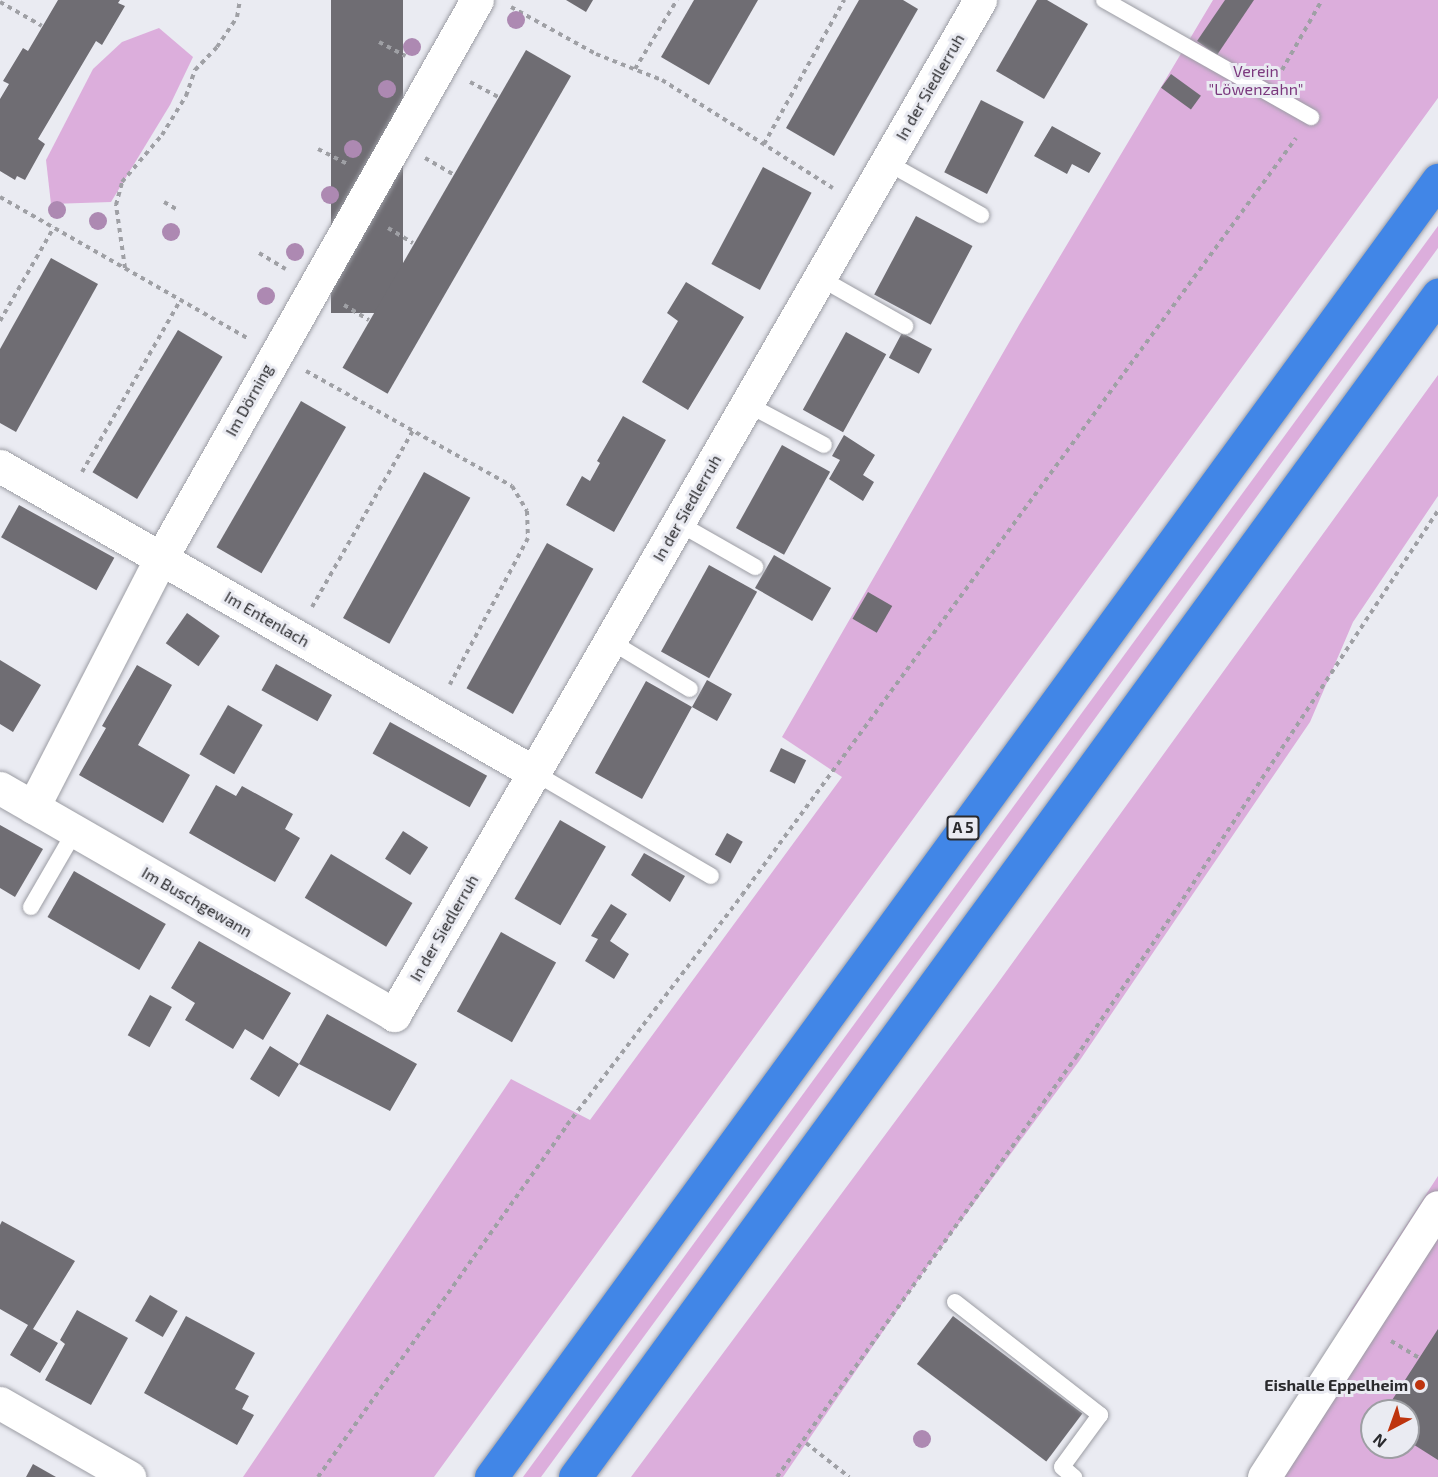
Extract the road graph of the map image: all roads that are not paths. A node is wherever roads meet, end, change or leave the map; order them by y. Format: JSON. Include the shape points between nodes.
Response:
{"nodes":[{"id":1,"x":477,"y":0,"type":"edge"},
{"id":2,"x":980,"y":0,"type":"edge"},
{"id":3,"x":1104,"y":0,"type":"edge"},
{"id":4,"x":1311,"y":117,"type":"road end"},
{"id":5,"x":886,"y":162,"type":"junction"},
{"id":6,"x":1438,"y":180,"type":"edge"},
{"id":7,"x":981,"y":215,"type":"dead end"},
{"id":8,"x":820,"y":278,"type":"junction"},
{"id":9,"x":1438,"y":295,"type":"edge"},
{"id":10,"x":905,"y":326,"type":"dead end"},
{"id":11,"x":747,"y":404,"type":"junction"},
{"id":12,"x":824,"y":445,"type":"dead end"},
{"id":13,"x":0,"y":466,"type":"edge"},
{"id":14,"x":678,"y":523,"type":"junction"},
{"id":15,"x":161,"y":558,"type":"junction"},
{"id":16,"x":755,"y":567,"type":"dead end"},
{"id":17,"x":610,"y":641,"type":"junction"},
{"id":18,"x":690,"y":689,"type":"dead end"},
{"id":19,"x":533,"y":772,"type":"junction"},
{"id":20,"x":0,"y":788,"type":"edge"},
{"id":21,"x":33,"y":807,"type":"junction"},
{"id":22,"x":75,"y":831,"type":"junction"},
{"id":23,"x":711,"y":876,"type":"dead end"},
{"id":24,"x":31,"y":907,"type":"dead end"},
{"id":25,"x":394,"y":1016,"type":"joint"},
{"id":26,"x":1438,"y":1207,"type":"edge"},
{"id":27,"x":955,"y":1302,"type":"dead end"},
{"id":28,"x":0,"y":1403,"type":"edge"},
{"id":29,"x":129,"y":1477,"type":"edge"},
{"id":30,"x":491,"y":1477,"type":"edge"},
{"id":31,"x":575,"y":1477,"type":"edge"},
{"id":32,"x":1074,"y":1477,"type":"edge"},
{"id":33,"x":1264,"y":1477,"type":"edge"}],
"edges":[{"from":1,"to":15,"type":"street","name":"Im Dörning"},
{"from":2,"to":5,"type":"street","name":"In der Siedlerruh"},
{"from":3,"to":4,"type":"lane"},
{"from":5,"to":7,"type":"lane"},
{"from":5,"to":8,"type":"street","name":"In der Siedlerruh"},
{"from":6,"to":30,"type":"highway","number":"A 5"},
{"from":8,"to":10,"type":"lane"},
{"from":8,"to":11,"type":"street","name":"In der Siedlerruh"},
{"from":9,"to":31,"type":"highway"},
{"from":11,"to":12,"type":"lane"},
{"from":11,"to":14,"type":"street","name":"In der Siedlerruh"},
{"from":13,"to":15,"type":"street","name":"Im Entenlach"},
{"from":14,"to":16,"type":"lane"},
{"from":14,"to":17,"type":"street","name":"In der Siedlerruh"},
{"from":15,"to":19,"type":"street","name":"Im Entenlach"},
{"from":15,"to":21,"type":"street","name":"Im Dörning"},
{"from":17,"to":18,"type":"lane"},
{"from":17,"to":19,"type":"street","name":"In der Siedlerruh"},
{"from":19,"to":23,"type":"lane"},
{"from":19,"to":25,"type":"street","name":"In der Siedlerruh"},
{"from":20,"to":21,"type":"street","name":"Im Buschgewann"},
{"from":21,"to":22,"type":"street","name":"Im Buschgewann"},
{"from":22,"to":24,"type":"lane"},
{"from":22,"to":25,"type":"street","name":"Im Buschgewann"},
{"from":26,"to":33,"type":"street"},
{"from":27,"to":32,"type":"lane","via":[[1100,1415],[1062,1467]]},
{"from":28,"to":29,"type":"street"}]}
